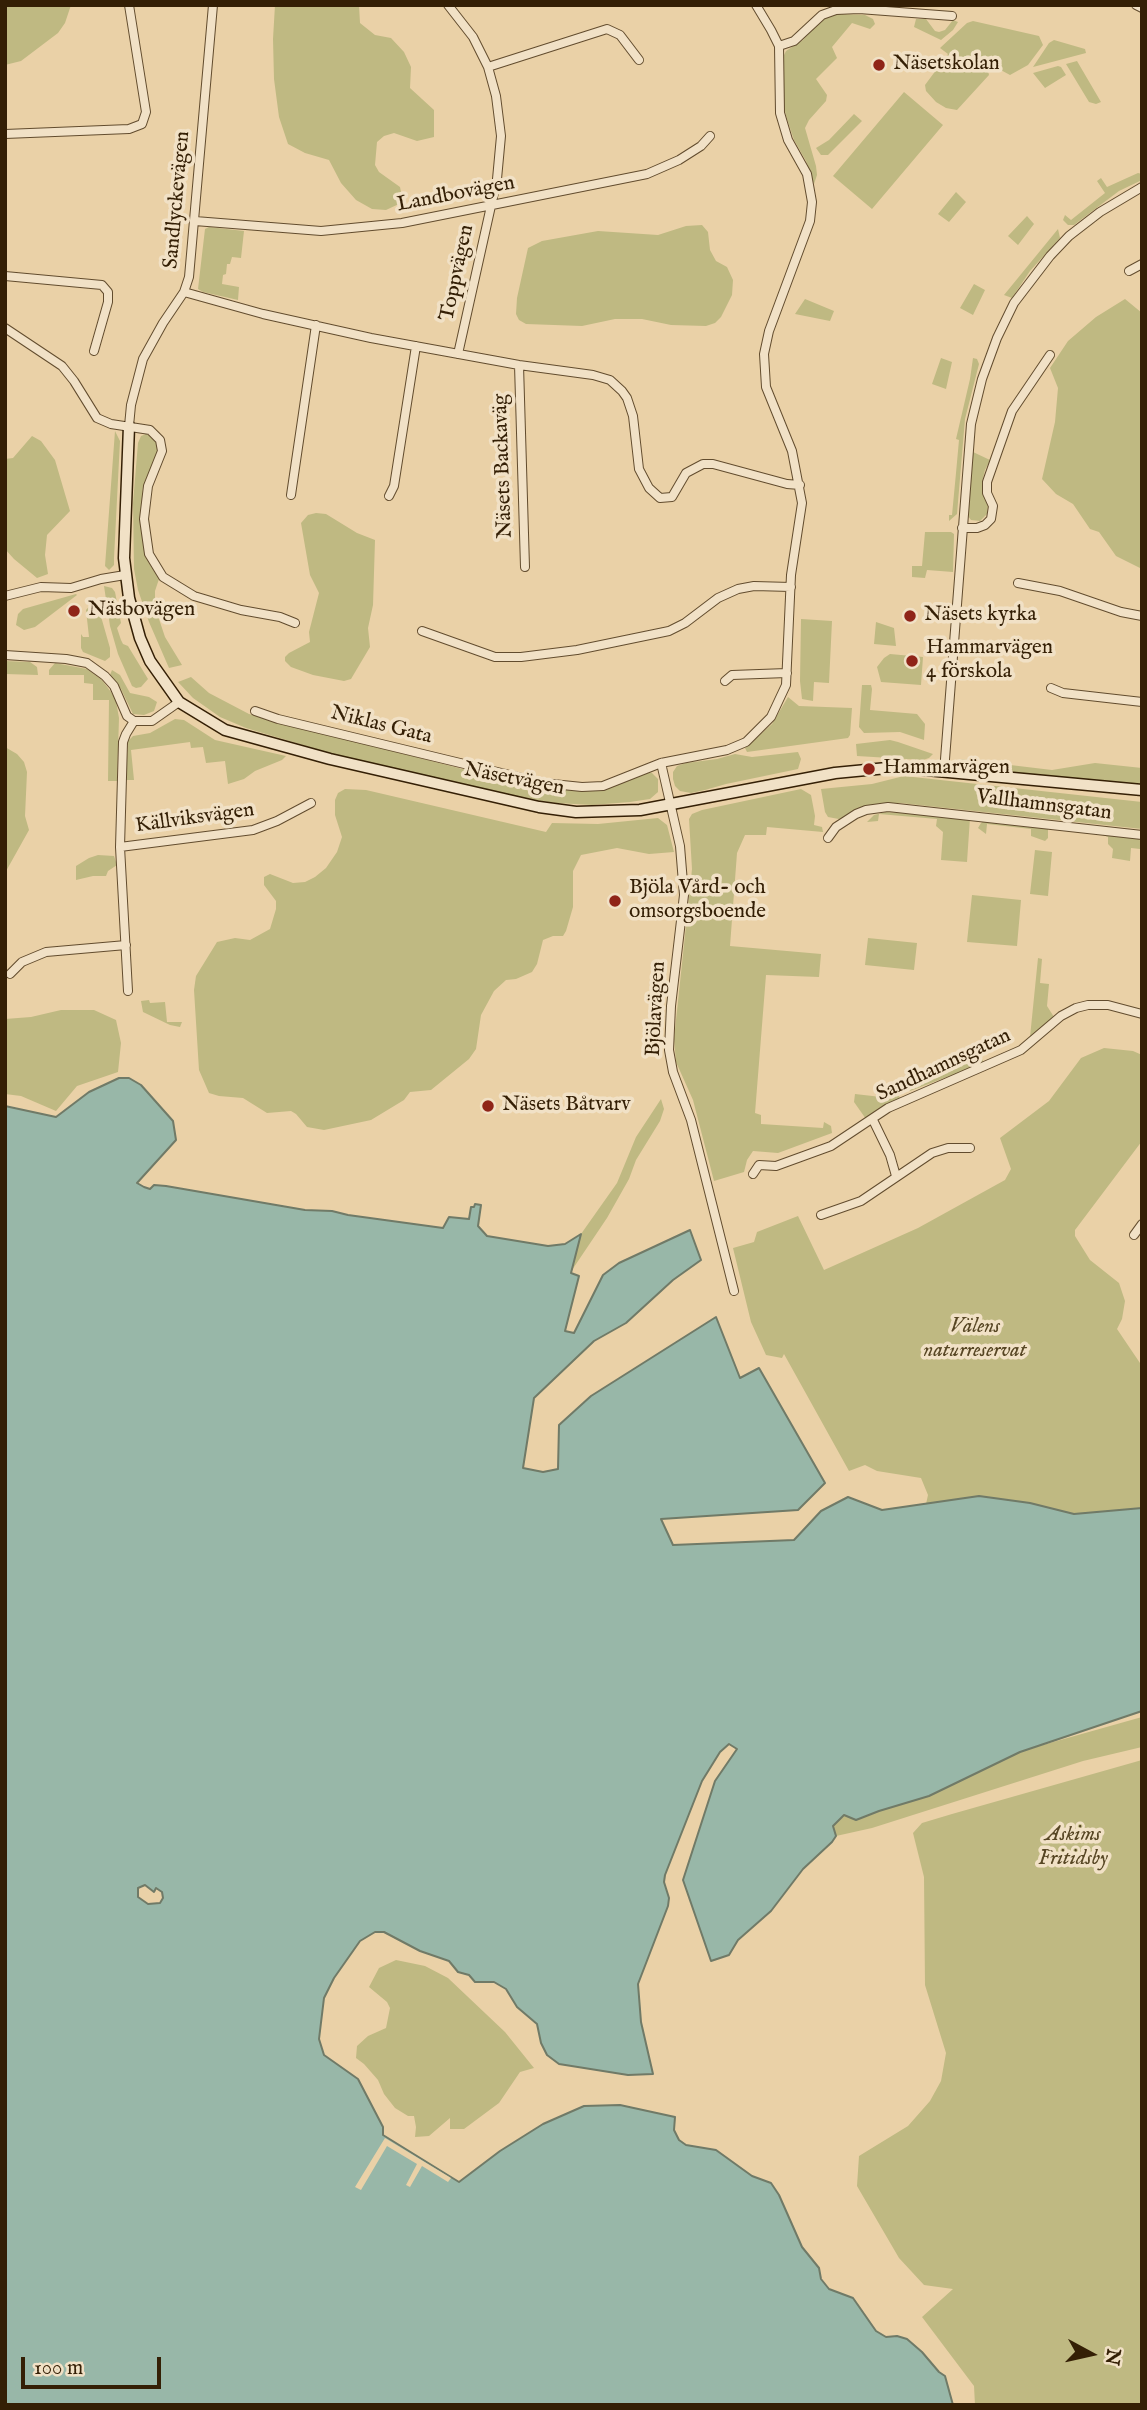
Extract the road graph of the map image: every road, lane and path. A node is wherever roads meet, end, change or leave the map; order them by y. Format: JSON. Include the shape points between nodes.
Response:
{"nodes":[{"id":1,"x":129,"y":5,"type":"edge"},
{"id":2,"x":213,"y":5,"type":"edge"},
{"id":3,"x":448,"y":5,"type":"edge"},
{"id":4,"x":756,"y":5,"type":"edge"},
{"id":5,"x":1136,"y":5,"type":"edge"},
{"id":6,"x":1142,"y":8,"type":"edge"},
{"id":7,"x":951,"y":16,"type":"dead end"},
{"id":8,"x":779,"y":46,"type":"junction"},
{"id":9,"x":639,"y":60,"type":"dead end"},
{"id":10,"x":488,"y":67,"type":"junction"},
{"id":11,"x":5,"y":134,"type":"edge"},
{"id":12,"x":710,"y":136,"type":"dead end"},
{"id":13,"x":1142,"y":187,"type":"edge"},
{"id":14,"x":490,"y":206,"type":"junction"},
{"id":15,"x":195,"y":221,"type":"junction"},
{"id":16,"x":1142,"y":264,"type":"edge"},
{"id":17,"x":1129,"y":271,"type":"dead end"},
{"id":18,"x":5,"y":276,"type":"edge"},
{"id":19,"x":184,"y":292,"type":"junction"},
{"id":20,"x":316,"y":325,"type":"junction"},
{"id":21,"x":5,"y":328,"type":"edge"},
{"id":22,"x":416,"y":346,"type":"junction"},
{"id":23,"x":94,"y":352,"type":"dead end"},
{"id":24,"x":458,"y":354,"type":"junction"},
{"id":25,"x":1051,"y":355,"type":"dead end"},
{"id":26,"x":519,"y":365,"type":"junction"},
{"id":27,"x":129,"y":426,"type":"junction"},
{"id":28,"x":800,"y":485,"type":"junction"},
{"id":29,"x":290,"y":495,"type":"dead end"},
{"id":30,"x":389,"y":496,"type":"dead end"},
{"id":31,"x":962,"y":528,"type":"junction"},
{"id":32,"x":525,"y":567,"type":"dead end"},
{"id":33,"x":125,"y":575,"type":"junction"},
{"id":34,"x":1018,"y":583,"type":"dead end"},
{"id":35,"x":791,"y":587,"type":"junction"},
{"id":36,"x":5,"y":596,"type":"edge"},
{"id":37,"x":1142,"y":616,"type":"edge"},
{"id":38,"x":295,"y":623,"type":"dead end"},
{"id":39,"x":422,"y":631,"type":"dead end"},
{"id":40,"x":5,"y":655,"type":"edge"},
{"id":41,"x":787,"y":673,"type":"junction"},
{"id":42,"x":725,"y":681,"type":"dead end"},
{"id":43,"x":1051,"y":688,"type":"dead end"},
{"id":44,"x":178,"y":702,"type":"junction"},
{"id":45,"x":1142,"y":702,"type":"edge"},
{"id":46,"x":255,"y":711,"type":"dead end"},
{"id":47,"x":134,"y":721,"type":"junction"},
{"id":48,"x":661,"y":762,"type":"junction"},
{"id":49,"x":944,"y":772,"type":"junction"},
{"id":50,"x":1142,"y":790,"type":"edge"},
{"id":51,"x":311,"y":803,"type":"dead end"},
{"id":52,"x":671,"y":804,"type":"junction"},
{"id":53,"x":1142,"y":835,"type":"edge"},
{"id":54,"x":828,"y":838,"type":"dead end"},
{"id":55,"x":120,"y":847,"type":"junction"},
{"id":56,"x":126,"y":945,"type":"junction"},
{"id":57,"x":10,"y":974,"type":"dead end"},
{"id":58,"x":128,"y":991,"type":"dead end"},
{"id":59,"x":1142,"y":1014,"type":"edge"},
{"id":60,"x":873,"y":1120,"type":"junction"},
{"id":61,"x":970,"y":1148,"type":"dead end"},
{"id":62,"x":753,"y":1174,"type":"dead end"},
{"id":63,"x":896,"y":1176,"type":"junction"},
{"id":64,"x":821,"y":1215,"type":"dead end"},
{"id":65,"x":1142,"y":1224,"type":"edge"},
{"id":66,"x":1134,"y":1235,"type":"dead end"},
{"id":67,"x":734,"y":1291,"type":"dead end"}],
"edges":[{"from":1,"to":11,"type":"street","via":[[146,112],[142,124],[129,129]]},
{"from":2,"to":15,"type":"street","name":"Sandlyckevägen"},
{"from":3,"to":10,"type":"street","name":"Toppvägen","via":[[473,37]]},
{"from":4,"to":8,"type":"street"},
{"from":5,"to":6,"type":"street"},
{"from":7,"to":8,"type":"street","via":[[836,10],[821,15],[794,41]]},
{"from":8,"to":28,"type":"street","name":"Niklas Gata","via":[[780,113],[788,140],[807,174],[812,202],[810,221],[769,331],[763,366],[770,402],[792,451]]},
{"from":9,"to":10,"type":"street","via":[[620,34],[607,29]]},
{"from":10,"to":14,"type":"street","name":"Toppvägen","via":[[501,136]]},
{"from":12,"to":14,"type":"street","name":"Landbovägen","via":[[690,154],[657,171]]},
{"from":13,"to":31,"type":"street","via":[[1069,236],[1011,310],[975,402]]},
{"from":14,"to":15,"type":"street","name":"Landbovägen","via":[[402,223],[321,231]]},
{"from":14,"to":24,"type":"street","name":"Toppvägen"},
{"from":15,"to":19,"type":"street","name":"Sandlyckevägen"},
{"from":16,"to":17,"type":"street"},
{"from":18,"to":23,"type":"street","via":[[102,285],[108,302]]},
{"from":19,"to":20,"type":"street","name":"Näsets Backaväg"},
{"from":19,"to":27,"type":"street","name":"Sandlyckevägen","via":[[144,359]]},
{"from":20,"to":22,"type":"street","name":"Näsets Backaväg"},
{"from":20,"to":29,"type":"street"},
{"from":21,"to":27,"type":"street","via":[[62,366],[97,418]]},
{"from":22,"to":24,"type":"street","name":"Näsets Backaväg"},
{"from":22,"to":30,"type":"street"},
{"from":24,"to":26,"type":"street","name":"Näsets Backaväg"},
{"from":25,"to":31,"type":"street","via":[[1012,411],[987,482],[991,519],[977,528]]},
{"from":26,"to":28,"type":"street","name":"Näsets Backaväg","via":[[593,375],[617,385],[633,416],[639,469],[657,497],[672,497],[691,469],[713,464]]},
{"from":26,"to":32,"type":"street","name":"Näsets Backaväg"},
{"from":27,"to":33,"type":"street","name":"Näsetvägen"},
{"from":27,"to":38,"type":"street","via":[[156,434],[162,446],[148,486],[144,519],[149,554],[157,571],[194,596]]},
{"from":28,"to":35,"type":"street","name":"Niklas Gata","via":[[802,515]]},
{"from":31,"to":49,"type":"street"},
{"from":33,"to":36,"type":"street"},
{"from":33,"to":44,"type":"street","name":"Näsetvägen","via":[[140,638]]},
{"from":34,"to":37,"type":"street"},
{"from":35,"to":39,"type":"street","via":[[738,589],[668,631],[521,657],[495,657]]},
{"from":35,"to":41,"type":"street","name":"Niklas Gata"},
{"from":40,"to":47,"type":"street","via":[[87,663],[114,686],[127,716]]},
{"from":41,"to":42,"type":"street","via":[[732,675]]},
{"from":41,"to":48,"type":"street","name":"Niklas Gata","via":[[775,710],[746,742]]},
{"from":43,"to":45,"type":"street"},
{"from":44,"to":47,"type":"street","via":[[152,721]]},
{"from":44,"to":52,"type":"street","name":"Näsetvägen","via":[[210,723],[242,735],[539,807],[604,812]]},
{"from":46,"to":48,"type":"street","name":"Niklas Gata","via":[[515,778],[565,786],[603,786]]},
{"from":47,"to":55,"type":"street","name":"Källviksvägen","via":[[123,742]]},
{"from":48,"to":52,"type":"street","name":"Bjölavägen"},
{"from":49,"to":50,"type":"street","name":"Näsetvägen"},
{"from":49,"to":52,"type":"street","name":"Näsetvägen","via":[[887,768],[835,773]]},
{"from":51,"to":55,"type":"street","name":"Källviksvägen","via":[[253,830]]},
{"from":52,"to":67,"type":"street","name":"Bjölavägen","via":[[684,895],[669,1050]]},
{"from":53,"to":54,"type":"street","name":"Vallhamnsgatan","via":[[888,807],[856,814]]},
{"from":55,"to":56,"type":"street","name":"Källviksvägen"},
{"from":56,"to":57,"type":"street","via":[[46,952],[22,962]]},
{"from":56,"to":58,"type":"street","name":"Källviksvägen"},
{"from":59,"to":60,"type":"street","name":"Sandhamnsgatan","via":[[1108,1005],[1076,1008],[1021,1050],[909,1098]]},
{"from":60,"to":62,"type":"street","name":"Sandhamnsgatan","via":[[831,1146],[776,1166],[759,1165]]},
{"from":60,"to":63,"type":"street","name":"Sandhamnsgatan"},
{"from":61,"to":63,"type":"street","via":[[932,1153]]},
{"from":63,"to":64,"type":"street","via":[[861,1202]]},
{"from":65,"to":66,"type":"street"}]}
